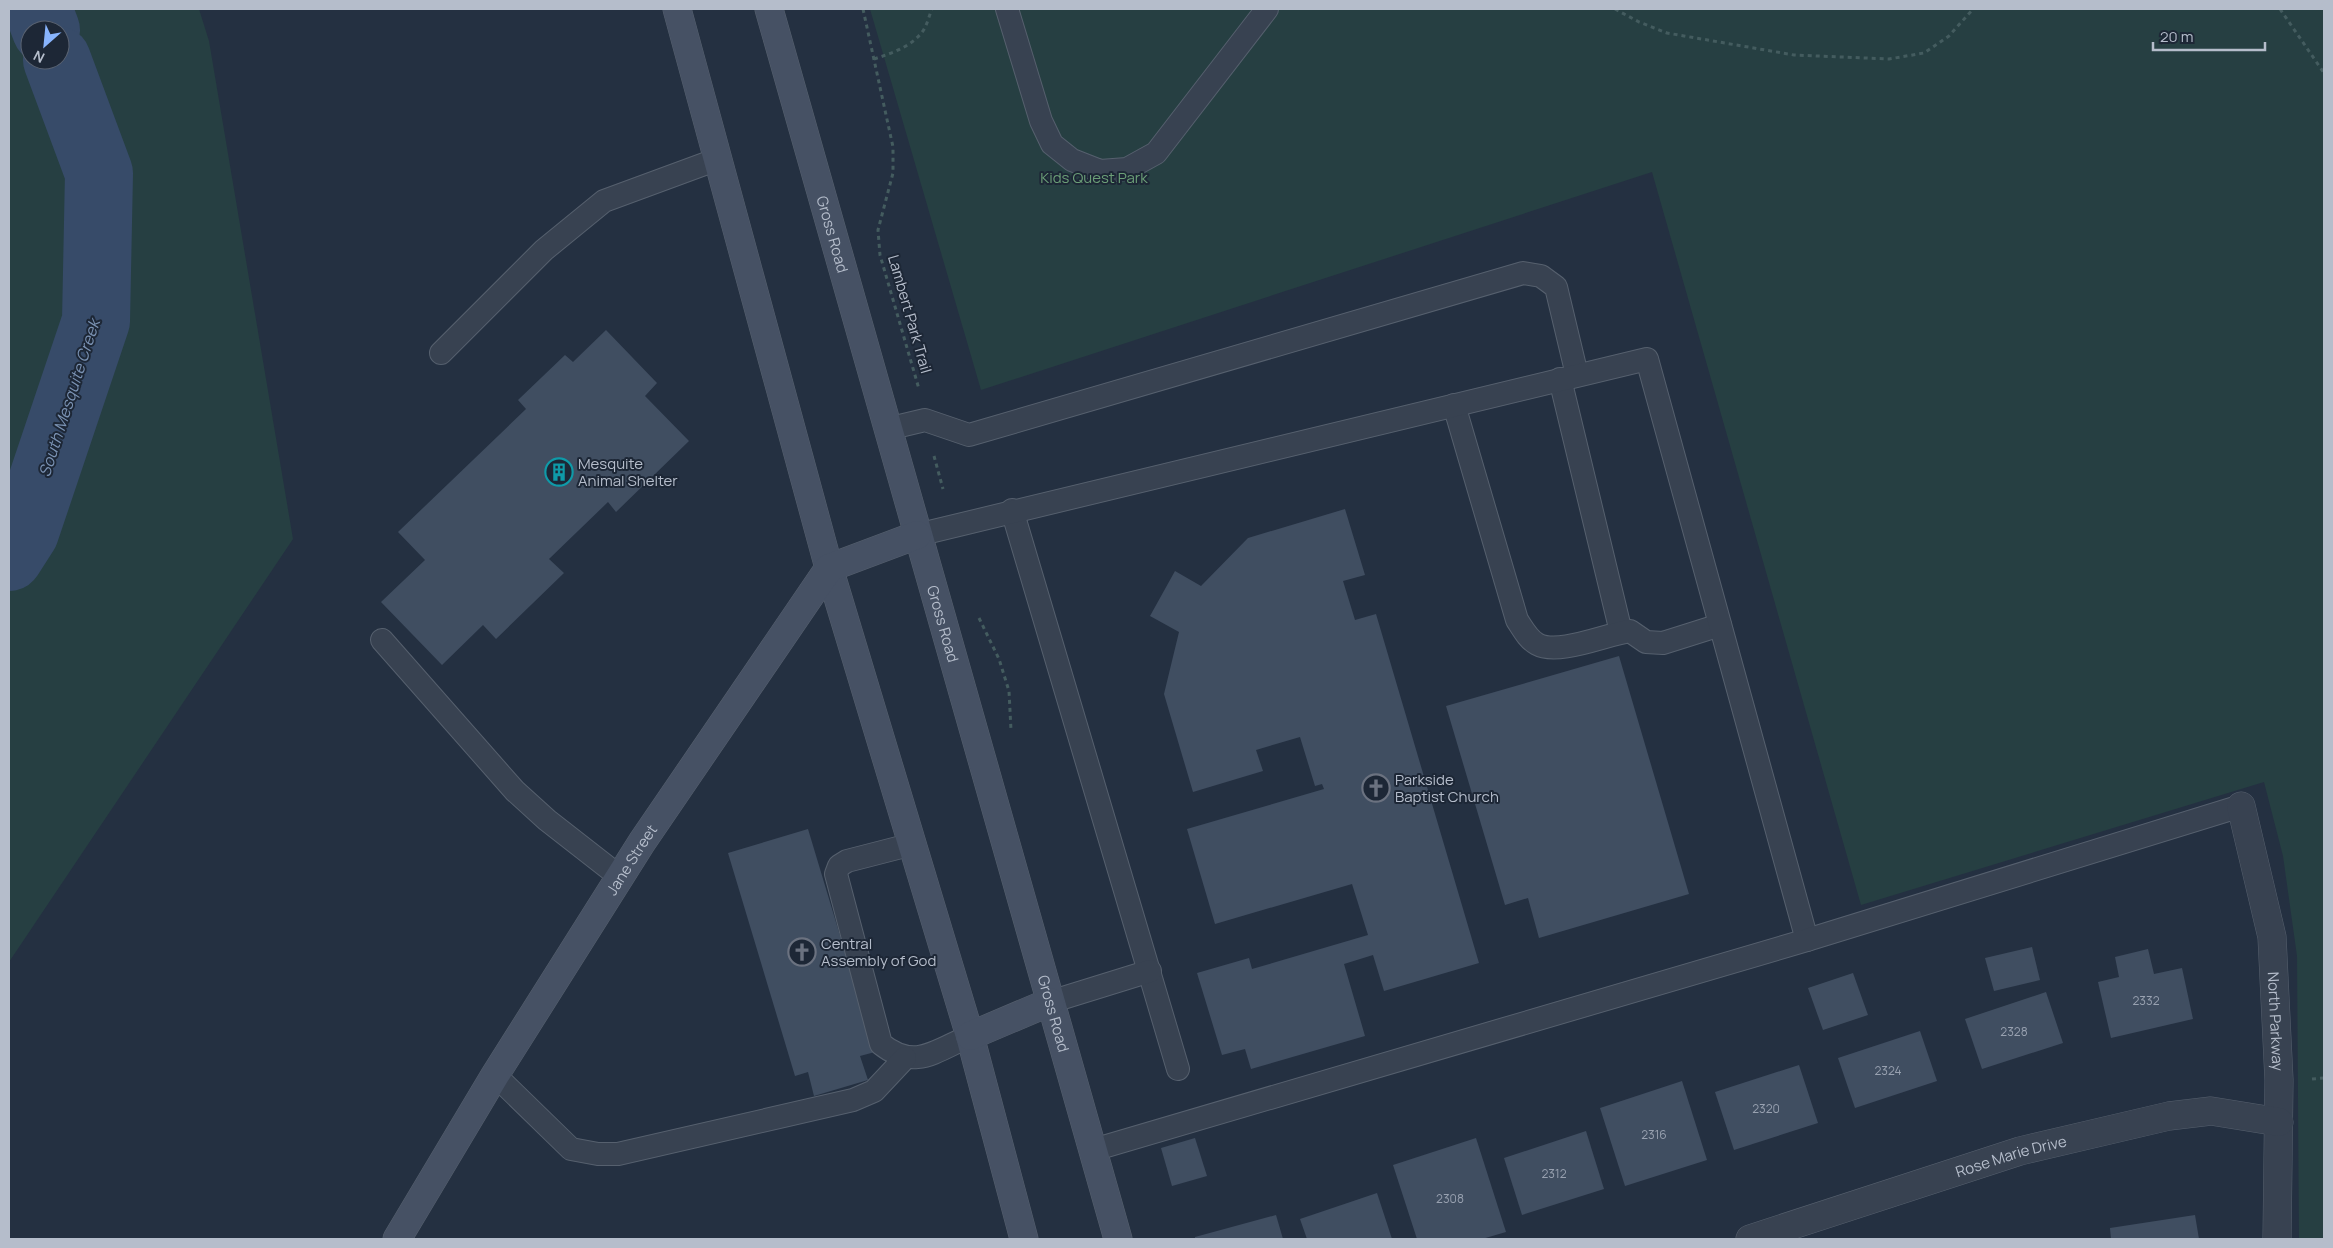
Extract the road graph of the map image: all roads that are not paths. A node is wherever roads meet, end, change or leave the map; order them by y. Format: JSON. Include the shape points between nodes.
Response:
{"nodes":[{"id":1,"x":676,"y":9,"type":"edge"},
{"id":2,"x":769,"y":9,"type":"edge"},
{"id":3,"x":1007,"y":9,"type":"edge"},
{"id":4,"x":1267,"y":9,"type":"edge"},
{"id":5,"x":718,"y":159,"type":"junction"},
{"id":6,"x":441,"y":353,"type":"dead end"},
{"id":7,"x":1569,"y":377,"type":"junction"},
{"id":8,"x":1454,"y":405,"type":"junction"},
{"id":9,"x":887,"y":429,"type":"junction"},
{"id":10,"x":1012,"y":510,"type":"junction"},
{"id":11,"x":917,"y":535,"type":"junction"},
{"id":12,"x":829,"y":568,"type":"junction"},
{"id":13,"x":1720,"y":625,"type":"junction"},
{"id":14,"x":1621,"y":632,"type":"junction"},
{"id":15,"x":382,"y":640,"type":"dead end"},
{"id":16,"x":2241,"y":806,"type":"joint"},
{"id":17,"x":914,"y":844,"type":"junction"},
{"id":18,"x":620,"y":877,"type":"junction"},
{"id":19,"x":1807,"y":940,"type":"junction"},
{"id":20,"x":1150,"y":971,"type":"junction"},
{"id":21,"x":1050,"y":1002,"type":"junction"},
{"id":22,"x":970,"y":1036,"type":"junction"},
{"id":23,"x":905,"y":1058,"type":"junction"},
{"id":24,"x":1178,"y":1069,"type":"dead end"},
{"id":25,"x":495,"y":1075,"type":"junction"},
{"id":26,"x":2280,"y":1122,"type":"junction"},
{"id":27,"x":1093,"y":1150,"type":"junction"},
{"id":28,"x":397,"y":1239,"type":"edge"},
{"id":29,"x":1024,"y":1239,"type":"edge"},
{"id":30,"x":1118,"y":1239,"type":"edge"},
{"id":31,"x":1750,"y":1239,"type":"edge"},
{"id":32,"x":2277,"y":1239,"type":"edge"}],
"edges":[{"from":1,"to":5,"type":"main road"},
{"from":2,"to":9,"type":"main road","name":"Gross Road"},
{"from":3,"to":4,"type":"lane","via":[[1040,121],[1052,144],[1072,160],[1100,171],[1127,169],[1156,153]]},
{"from":5,"to":6,"type":"lane","via":[[604,201],[544,250]]},
{"from":5,"to":12,"type":"main road"},
{"from":7,"to":8,"type":"lane"},
{"from":7,"to":9,"type":"lane","via":[[1556,287],[1541,276],[1523,272],[969,435],[925,420]]},
{"from":7,"to":13,"type":"lane","via":[[1647,359]]},
{"from":7,"to":14,"type":"lane"},
{"from":8,"to":10,"type":"lane"},
{"from":8,"to":14,"type":"lane","via":[[1517,620],[1530,639],[1541,646],[1555,648]]},
{"from":9,"to":11,"type":"main road","name":"Gross Road"},
{"from":10,"to":11,"type":"lane"},
{"from":10,"to":20,"type":"lane"},
{"from":11,"to":12,"type":"main road"},
{"from":11,"to":21,"type":"main road","name":"Gross Road"},
{"from":12,"to":17,"type":"main road"},
{"from":12,"to":18,"type":"main road","name":"Jane Street"},
{"from":13,"to":14,"type":"lane","via":[[1663,643],[1646,642],[1630,631]]},
{"from":13,"to":19,"type":"lane"},
{"from":15,"to":18,"type":"lane","via":[[516,791],[547,820]]},
{"from":16,"to":19,"type":"lane"},
{"from":16,"to":26,"type":"street","name":"North Parkway","via":[[2272,936]]},
{"from":17,"to":22,"type":"main road"},
{"from":17,"to":23,"type":"lane","via":[[848,862],[839,866],[836,874],[881,1044]]},
{"from":18,"to":25,"type":"main road","name":"Jane Street"},
{"from":19,"to":27,"type":"lane"},
{"from":20,"to":21,"type":"lane"},
{"from":20,"to":24,"type":"lane"},
{"from":21,"to":22,"type":"main road"},
{"from":21,"to":27,"type":"main road","name":"Gross Road"},
{"from":22,"to":23,"type":"lane","via":[[918,1058]]},
{"from":22,"to":29,"type":"main road"},
{"from":23,"to":25,"type":"lane","via":[[874,1091],[853,1100],[618,1154],[571,1149]]},
{"from":25,"to":28,"type":"main road","name":"Jane Street"},
{"from":26,"to":31,"type":"street","name":"Rose Marie Drive","via":[[2211,1110],[2169,1116],[2020,1151]]},
{"from":26,"to":32,"type":"street","name":"North Parkway"},
{"from":27,"to":30,"type":"main road","name":"Gross Road"}]}
